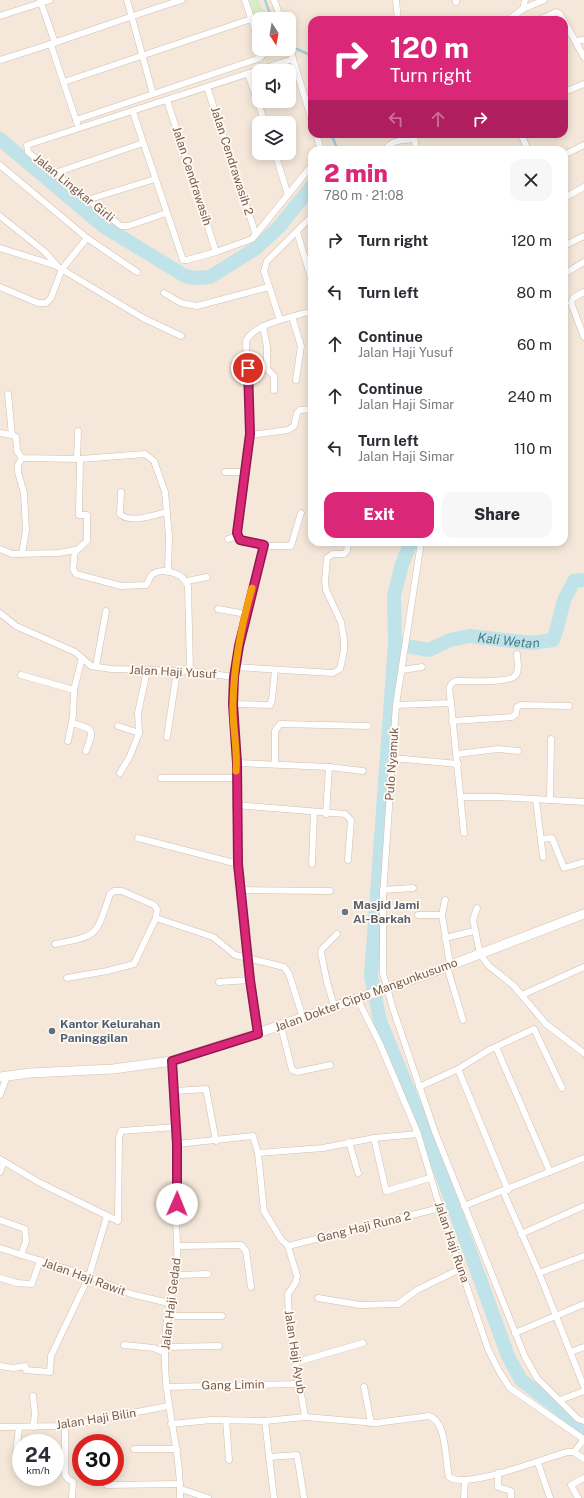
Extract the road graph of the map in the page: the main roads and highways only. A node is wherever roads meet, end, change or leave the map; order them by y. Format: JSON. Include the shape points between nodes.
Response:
{"nodes":[{"id":1,"x":584,"y":914,"type":"edge"},
{"id":2,"x":3,"y":1077,"type":"edge"}],
"edges":[{"from":1,"to":2,"type":"main road","name":"Jalan Dokter Cipto Mangunkusumo","via":[[383,990],[172,1061],[103,1070]]}]}
